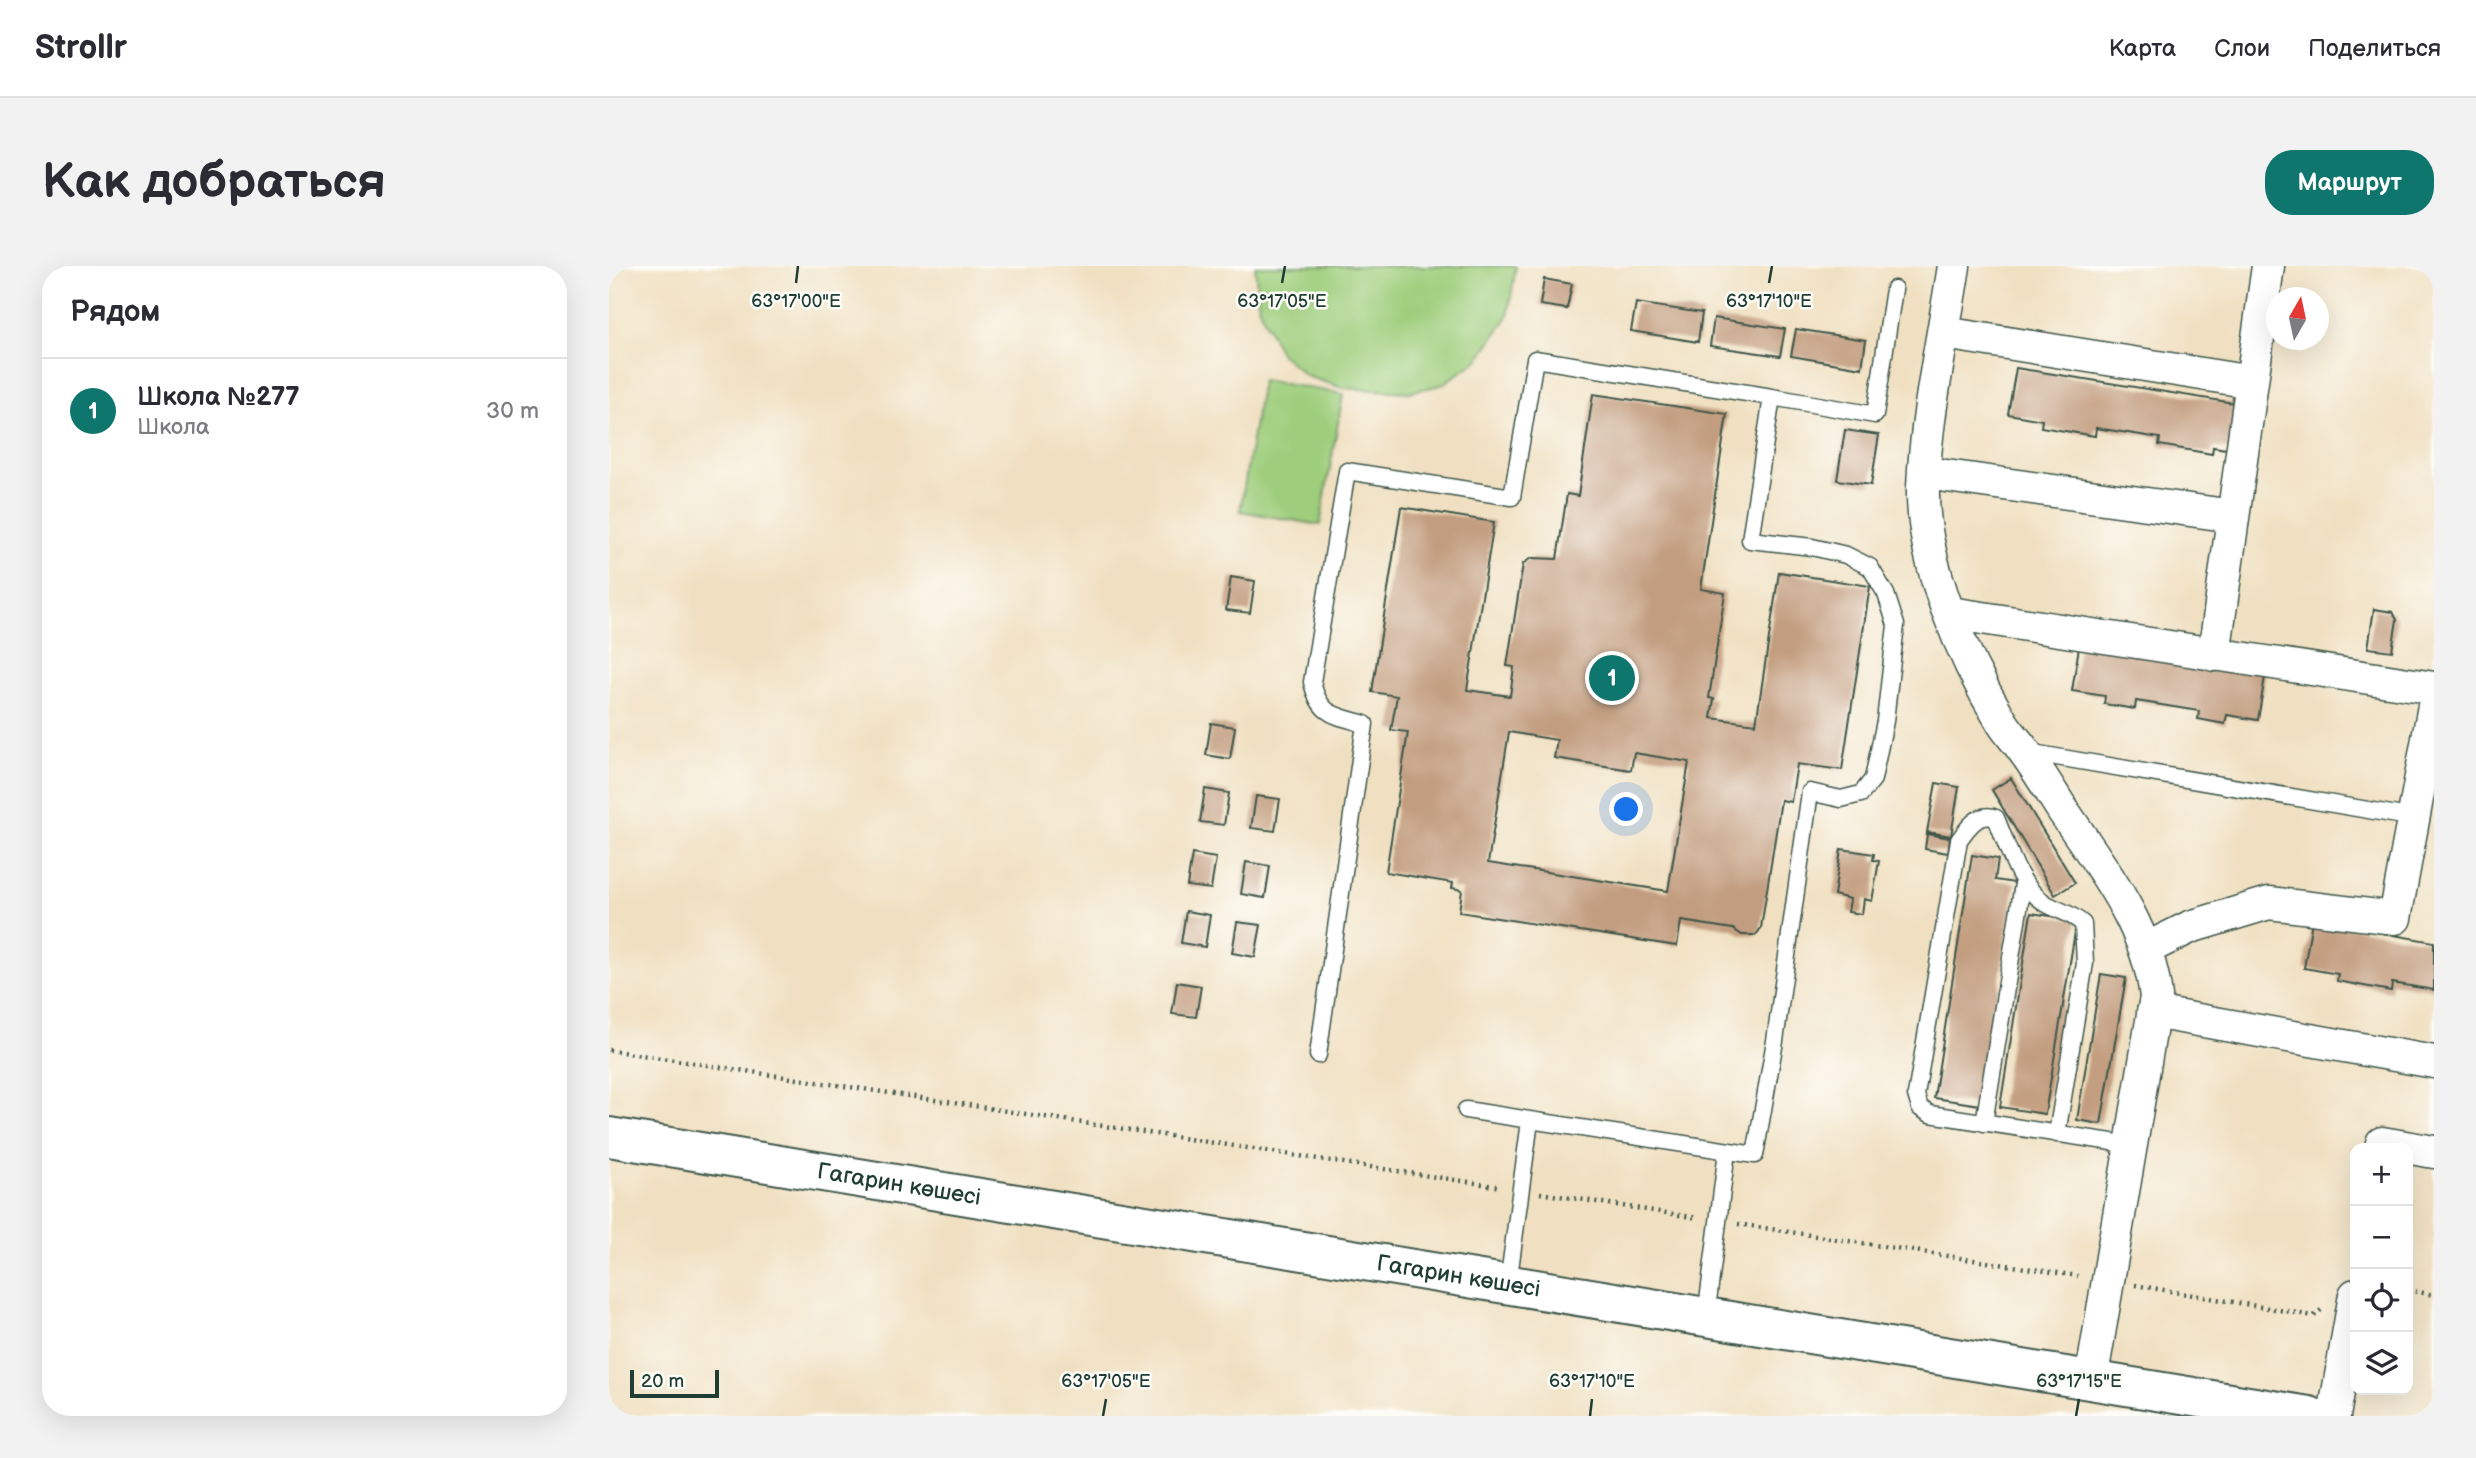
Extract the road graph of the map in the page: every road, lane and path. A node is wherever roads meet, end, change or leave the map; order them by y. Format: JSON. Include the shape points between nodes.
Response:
{"nodes":[{"id":1,"x":1954,"y":266,"type":"edge"},
{"id":2,"x":2268,"y":266,"type":"edge"},
{"id":3,"x":1894,"y":289,"type":"dead end"},
{"id":4,"x":1944,"y":333,"type":"junction"},
{"id":5,"x":2252,"y":382,"type":"junction"},
{"id":6,"x":1772,"y":397,"type":"junction"},
{"id":7,"x":1925,"y":473,"type":"junction"},
{"id":8,"x":2233,"y":516,"type":"junction"},
{"id":9,"x":1950,"y":613,"type":"junction"},
{"id":10,"x":2214,"y":655,"type":"junction"},
{"id":11,"x":2434,"y":688,"type":"edge"},
{"id":12,"x":2434,"y":706,"type":"edge"},
{"id":13,"x":2025,"y":752,"type":"junction"},
{"id":14,"x":2424,"y":819,"type":"edge"},
{"id":15,"x":2023,"y":884,"type":"junction"},
{"id":16,"x":2146,"y":949,"type":"junction"},
{"id":17,"x":2153,"y":1012,"type":"junction"},
{"id":18,"x":609,"y":1050,"type":"edge"},
{"id":19,"x":1318,"y":1055,"type":"dead end"},
{"id":20,"x":2434,"y":1062,"type":"edge"},
{"id":21,"x":1466,"y":1110,"type":"dead end"},
{"id":22,"x":1530,"y":1121,"type":"junction"},
{"id":23,"x":1984,"y":1122,"type":"junction"},
{"id":24,"x":2057,"y":1134,"type":"junction"},
{"id":25,"x":609,"y":1137,"type":"edge"},
{"id":26,"x":2130,"y":1145,"type":"junction"},
{"id":27,"x":2413,"y":1148,"type":"edge"},
{"id":28,"x":1727,"y":1151,"type":"junction"},
{"id":29,"x":2434,"y":1152,"type":"edge"},
{"id":30,"x":1521,"y":1190,"type":"junction"},
{"id":31,"x":1718,"y":1221,"type":"junction"},
{"id":32,"x":2107,"y":1280,"type":"junction"},
{"id":33,"x":1508,"y":1284,"type":"junction"},
{"id":34,"x":2413,"y":1291,"type":"edge"},
{"id":35,"x":2434,"y":1294,"type":"edge"},
{"id":36,"x":2324,"y":1308,"type":"dead end"},
{"id":37,"x":1706,"y":1317,"type":"junction"},
{"id":38,"x":2350,"y":1324,"type":"edge"},
{"id":39,"x":2091,"y":1381,"type":"junction"},
{"id":40,"x":2309,"y":1416,"type":"edge"},
{"id":41,"x":2334,"y":1416,"type":"edge"}],
"edges":[{"from":1,"to":4,"type":"street"},
{"from":2,"to":5,"type":"street"},
{"from":3,"to":6,"type":"lane","via":[[1875,415]]},
{"from":4,"to":5,"type":"street"},
{"from":4,"to":7,"type":"street"},
{"from":5,"to":8,"type":"street"},
{"from":6,"to":19,"type":"lane","via":[[1535,359],[1512,497],[1346,471],[1313,682],[1317,702],[1328,712],[1365,724]]},
{"from":6,"to":28,"type":"lane","via":[[1750,540],[1812,547],[1846,555],[1870,567],[1886,594],[1896,625],[1873,779],[1861,794],[1841,799],[1810,792],[1755,1155]]},
{"from":7,"to":8,"type":"street"},
{"from":7,"to":9,"type":"street","via":[[1934,567]]},
{"from":8,"to":10,"type":"street"},
{"from":9,"to":10,"type":"street"},
{"from":9,"to":13,"type":"street","via":[[1960,643],[2002,723]]},
{"from":10,"to":11,"type":"street"},
{"from":12,"to":14,"type":"street"},
{"from":13,"to":14,"type":"lane"},
{"from":13,"to":16,"type":"street","via":[[2122,900]]},
{"from":14,"to":16,"type":"street","via":[[2395,918],[2269,903],[2190,927]]},
{"from":15,"to":23,"type":"lane"},
{"from":15,"to":23,"type":"lane","via":[[1996,818],[1978,818],[1959,840],[1916,1095],[1920,1108],[1930,1114]]},
{"from":15,"to":24,"type":"lane","via":[[2084,924],[2085,963]]},
{"from":16,"to":17,"type":"street","via":[[2155,986]]},
{"from":17,"to":20,"type":"street"},
{"from":17,"to":26,"type":"street"},
{"from":18,"to":30,"type":"path"},
{"from":21,"to":22,"type":"lane"},
{"from":22,"to":28,"type":"lane"},
{"from":22,"to":30,"type":"lane"},
{"from":23,"to":24,"type":"lane"},
{"from":24,"to":26,"type":"lane"},
{"from":25,"to":33,"type":"street","name":"Гагарин көшесі"},
{"from":26,"to":32,"type":"street"},
{"from":27,"to":29,"type":"street"},
{"from":28,"to":31,"type":"lane"},
{"from":30,"to":31,"type":"path"},
{"from":30,"to":33,"type":"lane"},
{"from":31,"to":32,"type":"path"},
{"from":31,"to":37,"type":"lane"},
{"from":32,"to":36,"type":"path","via":[[2314,1316]]},
{"from":32,"to":39,"type":"street"},
{"from":33,"to":37,"type":"street","name":"Гагарин көшесі"},
{"from":34,"to":35,"type":"path"},
{"from":37,"to":39,"type":"street","name":"Гагарин көшесі"},
{"from":38,"to":41,"type":"street"},
{"from":39,"to":40,"type":"street","name":"Гагарин көшесі"}]}
